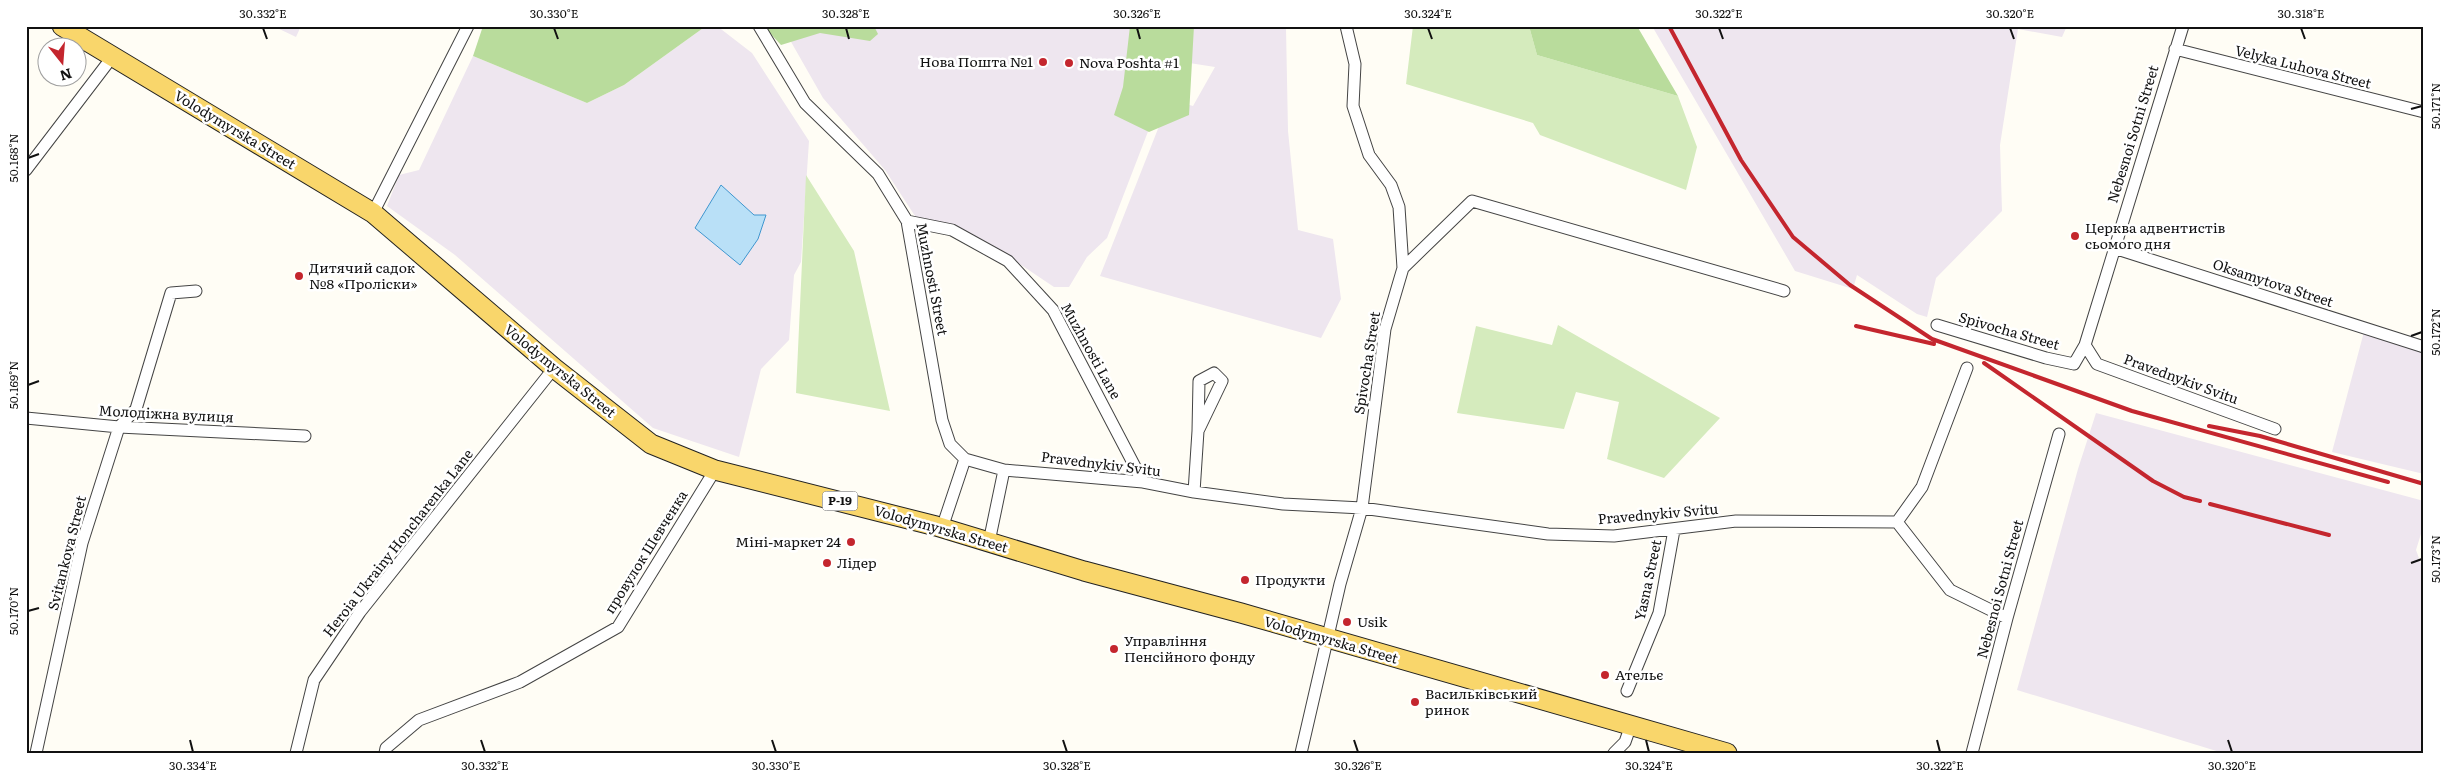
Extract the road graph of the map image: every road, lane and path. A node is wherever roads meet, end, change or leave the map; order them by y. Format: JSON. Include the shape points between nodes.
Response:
{"nodes":[{"id":1,"x":62,"y":26,"type":"edge"},
{"id":2,"x":468,"y":26,"type":"edge"},
{"id":3,"x":759,"y":26,"type":"edge"},
{"id":4,"x":1346,"y":26,"type":"edge"},
{"id":5,"x":2183,"y":26,"type":"edge"},
{"id":6,"x":2175,"y":50,"type":"junction"},
{"id":7,"x":113,"y":56,"type":"junction"},
{"id":8,"x":2424,"y":112,"type":"edge"},
{"id":9,"x":26,"y":170,"type":"edge"},
{"id":10,"x":373,"y":213,"type":"junction"},
{"id":11,"x":907,"y":221,"type":"junction"},
{"id":12,"x":2114,"y":248,"type":"junction"},
{"id":13,"x":1403,"y":268,"type":"junction"},
{"id":14,"x":196,"y":291,"type":"dead end"},
{"id":15,"x":1784,"y":291,"type":"dead end"},
{"id":16,"x":1937,"y":325,"type":"dead end"},
{"id":17,"x":2085,"y":345,"type":"junction"},
{"id":18,"x":2424,"y":347,"type":"edge"},
{"id":19,"x":2074,"y":364,"type":"joint"},
{"id":20,"x":554,"y":368,"type":"junction"},
{"id":21,"x":1967,"y":368,"type":"dead end"},
{"id":22,"x":26,"y":418,"type":"edge"},
{"id":23,"x":118,"y":427,"type":"junction"},
{"id":24,"x":2275,"y":429,"type":"dead end"},
{"id":25,"x":1198,"y":430,"type":"dead end"},
{"id":26,"x":2059,"y":434,"type":"dead end"},
{"id":27,"x":305,"y":436,"type":"dead end"},
{"id":28,"x":965,"y":460,"type":"junction"},
{"id":29,"x":715,"y":470,"type":"junction"},
{"id":30,"x":1004,"y":470,"type":"junction"},
{"id":31,"x":1143,"y":482,"type":"junction"},
{"id":32,"x":1194,"y":492,"type":"junction"},
{"id":33,"x":1362,"y":508,"type":"junction"},
{"id":34,"x":1897,"y":522,"type":"junction"},
{"id":35,"x":942,"y":528,"type":"junction"},
{"id":36,"x":1674,"y":530,"type":"junction"},
{"id":37,"x":989,"y":542,"type":"junction"},
{"id":38,"x":2007,"y":618,"type":"junction"},
{"id":39,"x":1327,"y":640,"type":"junction"},
{"id":40,"x":1627,"y":691,"type":"dead end"},
{"id":41,"x":1631,"y":725,"type":"junction"},
{"id":42,"x":36,"y":753,"type":"edge"},
{"id":43,"x":296,"y":753,"type":"edge"},
{"id":44,"x":385,"y":753,"type":"edge"},
{"id":45,"x":1301,"y":753,"type":"edge"},
{"id":46,"x":1614,"y":753,"type":"edge"},
{"id":47,"x":1726,"y":753,"type":"edge"},
{"id":48,"x":1972,"y":753,"type":"edge"}],
"edges":[{"from":1,"to":7,"type":"main road","name":"Volodymyrska Street","number":"Р-19"},
{"from":2,"to":10,"type":"street"},
{"from":3,"to":11,"type":"street","name":"Muzhnosti Street","via":[[805,103],[878,174]]},
{"from":4,"to":13,"type":"street","via":[[1355,64],[1353,106],[1369,155],[1391,185],[1399,207]]},
{"from":5,"to":6,"type":"street","name":"Nebesnoi Sotni Street"},
{"from":6,"to":8,"type":"street","name":"Velyka Luhova Street"},
{"from":6,"to":12,"type":"street","name":"Nebesnoi Sotni Street"},
{"from":7,"to":9,"type":"street"},
{"from":7,"to":10,"type":"main road","name":"Volodymyrska Street","number":"Р-19"},
{"from":10,"to":20,"type":"main road","name":"Volodymyrska Street","number":"Р-19"},
{"from":11,"to":28,"type":"street","name":"Muzhnosti Street","via":[[942,420],[950,444]]},
{"from":11,"to":31,"type":"street","name":"Muzhnosti Lane","via":[[952,230],[1008,260],[1053,310]]},
{"from":12,"to":17,"type":"street","name":"Nebesnoi Sotni Street"},
{"from":12,"to":18,"type":"street","name":"Oksamytova Street"},
{"from":13,"to":15,"type":"street","name":"Spivocha Street","via":[[1472,201]]},
{"from":13,"to":33,"type":"street","name":"Spivocha Street","via":[[1385,328]]},
{"from":14,"to":23,"type":"street","name":"Svitankova Street","via":[[171,293],[136,409]]},
{"from":16,"to":19,"type":"street","name":"Spivocha Street"},
{"from":17,"to":19,"type":"street","name":"Nebesnoi Sotni Street"},
{"from":17,"to":24,"type":"street","name":"Pravednykiv Svitu","via":[[2097,364]]},
{"from":20,"to":29,"type":"main road","name":"Volodymyrska Street","number":"Р-19","via":[[651,444]]},
{"from":20,"to":43,"type":"street","name":"Heroia Ukrainy Honcharenka Lane","via":[[360,612],[314,680]]},
{"from":21,"to":34,"type":"street","via":[[1922,487]]},
{"from":22,"to":23,"type":"street","name":"Молодіжна вулиця"},
{"from":23,"to":27,"type":"street","name":"Молодіжна вулиця"},
{"from":23,"to":42,"type":"street","name":"Svitankova Street","via":[[82,543]]},
{"from":25,"to":32,"type":"street"},
{"from":26,"to":38,"type":"street","name":"Nebesnoi Sotni Street"},
{"from":28,"to":30,"type":"street","name":"Pravednykiv Svitu"},
{"from":28,"to":35,"type":"street"},
{"from":29,"to":35,"type":"main road","name":"Volodymyrska Street","number":"Р-19"},
{"from":29,"to":44,"type":"street","name":"провулок Шевченка","via":[[618,627],[520,682],[419,720],[386,748]]},
{"from":30,"to":31,"type":"street","name":"Pravednykiv Svitu"},
{"from":30,"to":37,"type":"street"},
{"from":31,"to":32,"type":"street","name":"Pravednykiv Svitu"},
{"from":32,"to":33,"type":"street","name":"Pravednykiv Svitu","via":[[1282,504]]},
{"from":33,"to":36,"type":"street","name":"Pravednykiv Svitu","via":[[1548,534],[1614,536]]},
{"from":33,"to":39,"type":"street","name":"Spivocha Street"},
{"from":34,"to":36,"type":"street","name":"Pravednykiv Svitu","via":[[1736,521]]},
{"from":34,"to":38,"type":"street","via":[[1950,590]]},
{"from":35,"to":37,"type":"main road","name":"Volodymyrska Street","number":"Р-19"},
{"from":36,"to":40,"type":"street","name":"Yasna Street","via":[[1659,613]]},
{"from":37,"to":39,"type":"main road","name":"Volodymyrska Street","number":"Р-19"},
{"from":38,"to":48,"type":"street","name":"Nebesnoi Sotni Street"},
{"from":39,"to":41,"type":"main road","name":"Volodymyrska Street","number":"Р-19"},
{"from":39,"to":45,"type":"street","name":"Spivocha Street"},
{"from":41,"to":46,"type":"street","via":[[1625,742]]},
{"from":41,"to":47,"type":"main road","name":"Volodymyrska Street","number":"Р-19"}]}
